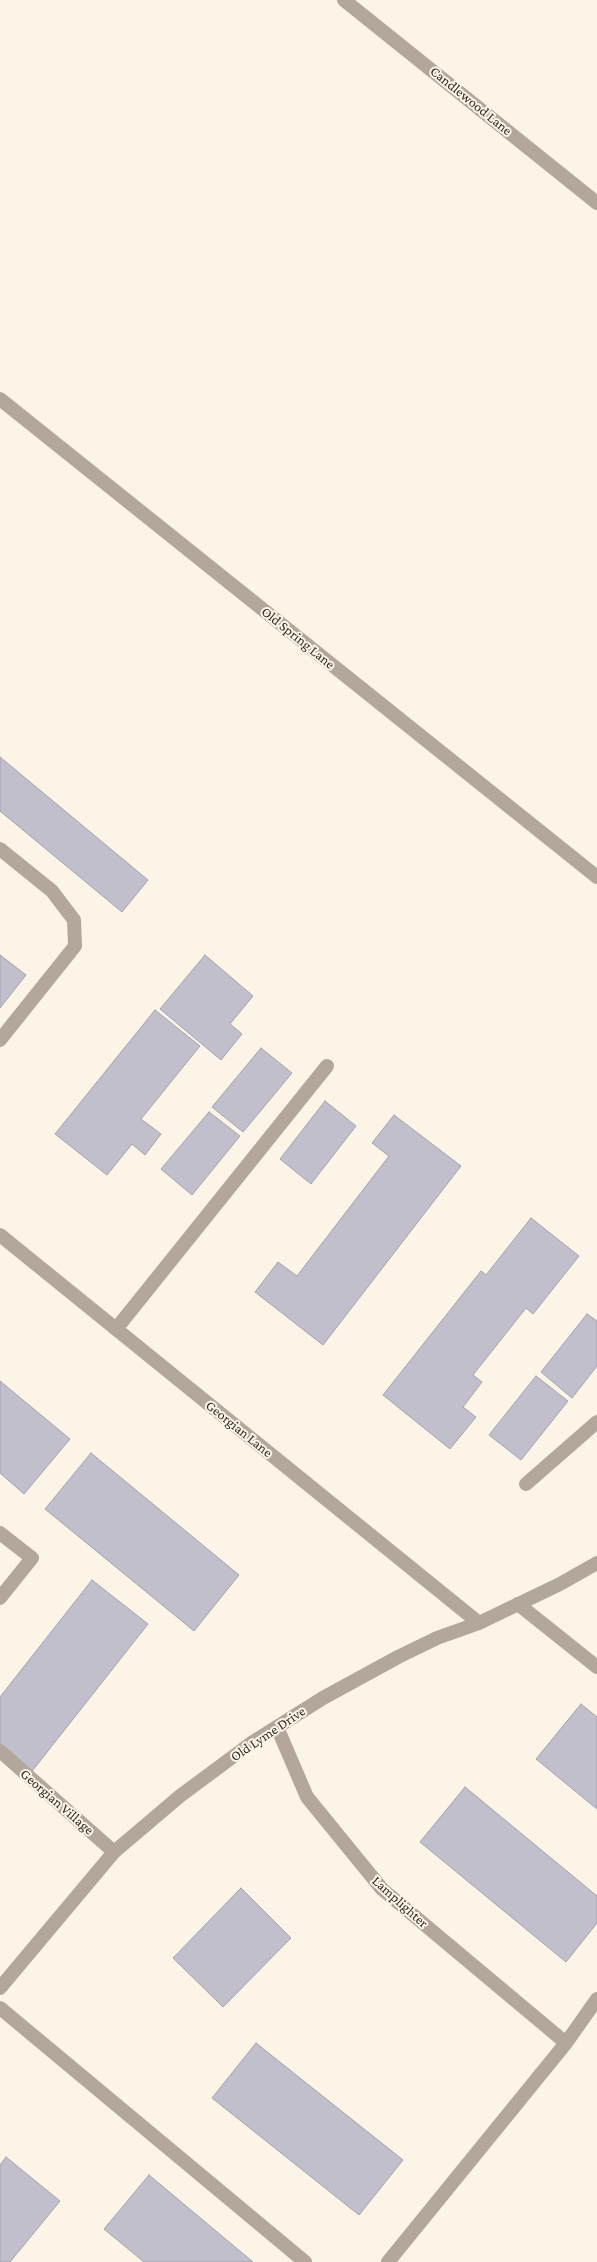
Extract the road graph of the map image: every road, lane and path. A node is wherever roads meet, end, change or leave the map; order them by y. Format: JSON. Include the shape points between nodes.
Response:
{"nodes":[{"id":1,"x":344,"y":0,"type":"edge"},
{"id":2,"x":597,"y":203,"type":"edge"},
{"id":3,"x":0,"y":398,"type":"edge"},
{"id":4,"x":0,"y":848,"type":"edge"},
{"id":5,"x":597,"y":877,"type":"edge"},
{"id":6,"x":0,"y":1040,"type":"edge"},
{"id":7,"x":327,"y":1066,"type":"dead end"},
{"id":8,"x":0,"y":1235,"type":"edge"},
{"id":9,"x":116,"y":1329,"type":"junction"},
{"id":10,"x":597,"y":1422,"type":"edge"},
{"id":11,"x":526,"y":1484,"type":"dead end"},
{"id":12,"x":0,"y":1533,"type":"edge"},
{"id":13,"x":597,"y":1563,"type":"edge"},
{"id":14,"x":0,"y":1598,"type":"edge"},
{"id":15,"x":518,"y":1604,"type":"junction"},
{"id":16,"x":479,"y":1623,"type":"junction"},
{"id":17,"x":597,"y":1667,"type":"edge"},
{"id":18,"x":277,"y":1727,"type":"junction"},
{"id":19,"x":0,"y":1752,"type":"edge"},
{"id":20,"x":114,"y":1852,"type":"junction"},
{"id":21,"x":0,"y":1988,"type":"edge"},
{"id":22,"x":597,"y":2000,"type":"edge"},
{"id":23,"x":0,"y":2008,"type":"edge"},
{"id":24,"x":566,"y":2043,"type":"junction"},
{"id":25,"x":305,"y":2262,"type":"edge"},
{"id":26,"x":388,"y":2262,"type":"edge"}],
"edges":[{"from":1,"to":2,"type":"street","name":"Candlewood Lane"},
{"from":3,"to":5,"type":"street","name":"Old Spring Lane"},
{"from":4,"to":6,"type":"street","via":[[52,891],[74,920],[75,946]]},
{"from":7,"to":9,"type":"street"},
{"from":8,"to":9,"type":"street","name":"Georgian Lane"},
{"from":9,"to":16,"type":"street","name":"Georgian Lane"},
{"from":10,"to":11,"type":"street"},
{"from":12,"to":14,"type":"street","via":[[32,1558]]},
{"from":13,"to":15,"type":"street","name":"Old Lyme Drive"},
{"from":15,"to":16,"type":"street","name":"Old Lyme Drive"},
{"from":15,"to":17,"type":"street"},
{"from":16,"to":18,"type":"street","name":"Old Lyme Drive","via":[[398,1657]]},
{"from":18,"to":20,"type":"street","name":"Old Lyme Drive","via":[[180,1796]]},
{"from":18,"to":24,"type":"street","name":"Lamplighter","via":[[307,1797],[382,1889]]},
{"from":19,"to":20,"type":"street","name":"Georgian Village"},
{"from":20,"to":21,"type":"street","name":"Old Lyme Drive"},
{"from":22,"to":24,"type":"street"},
{"from":23,"to":25,"type":"street"},
{"from":24,"to":26,"type":"street"}]}
